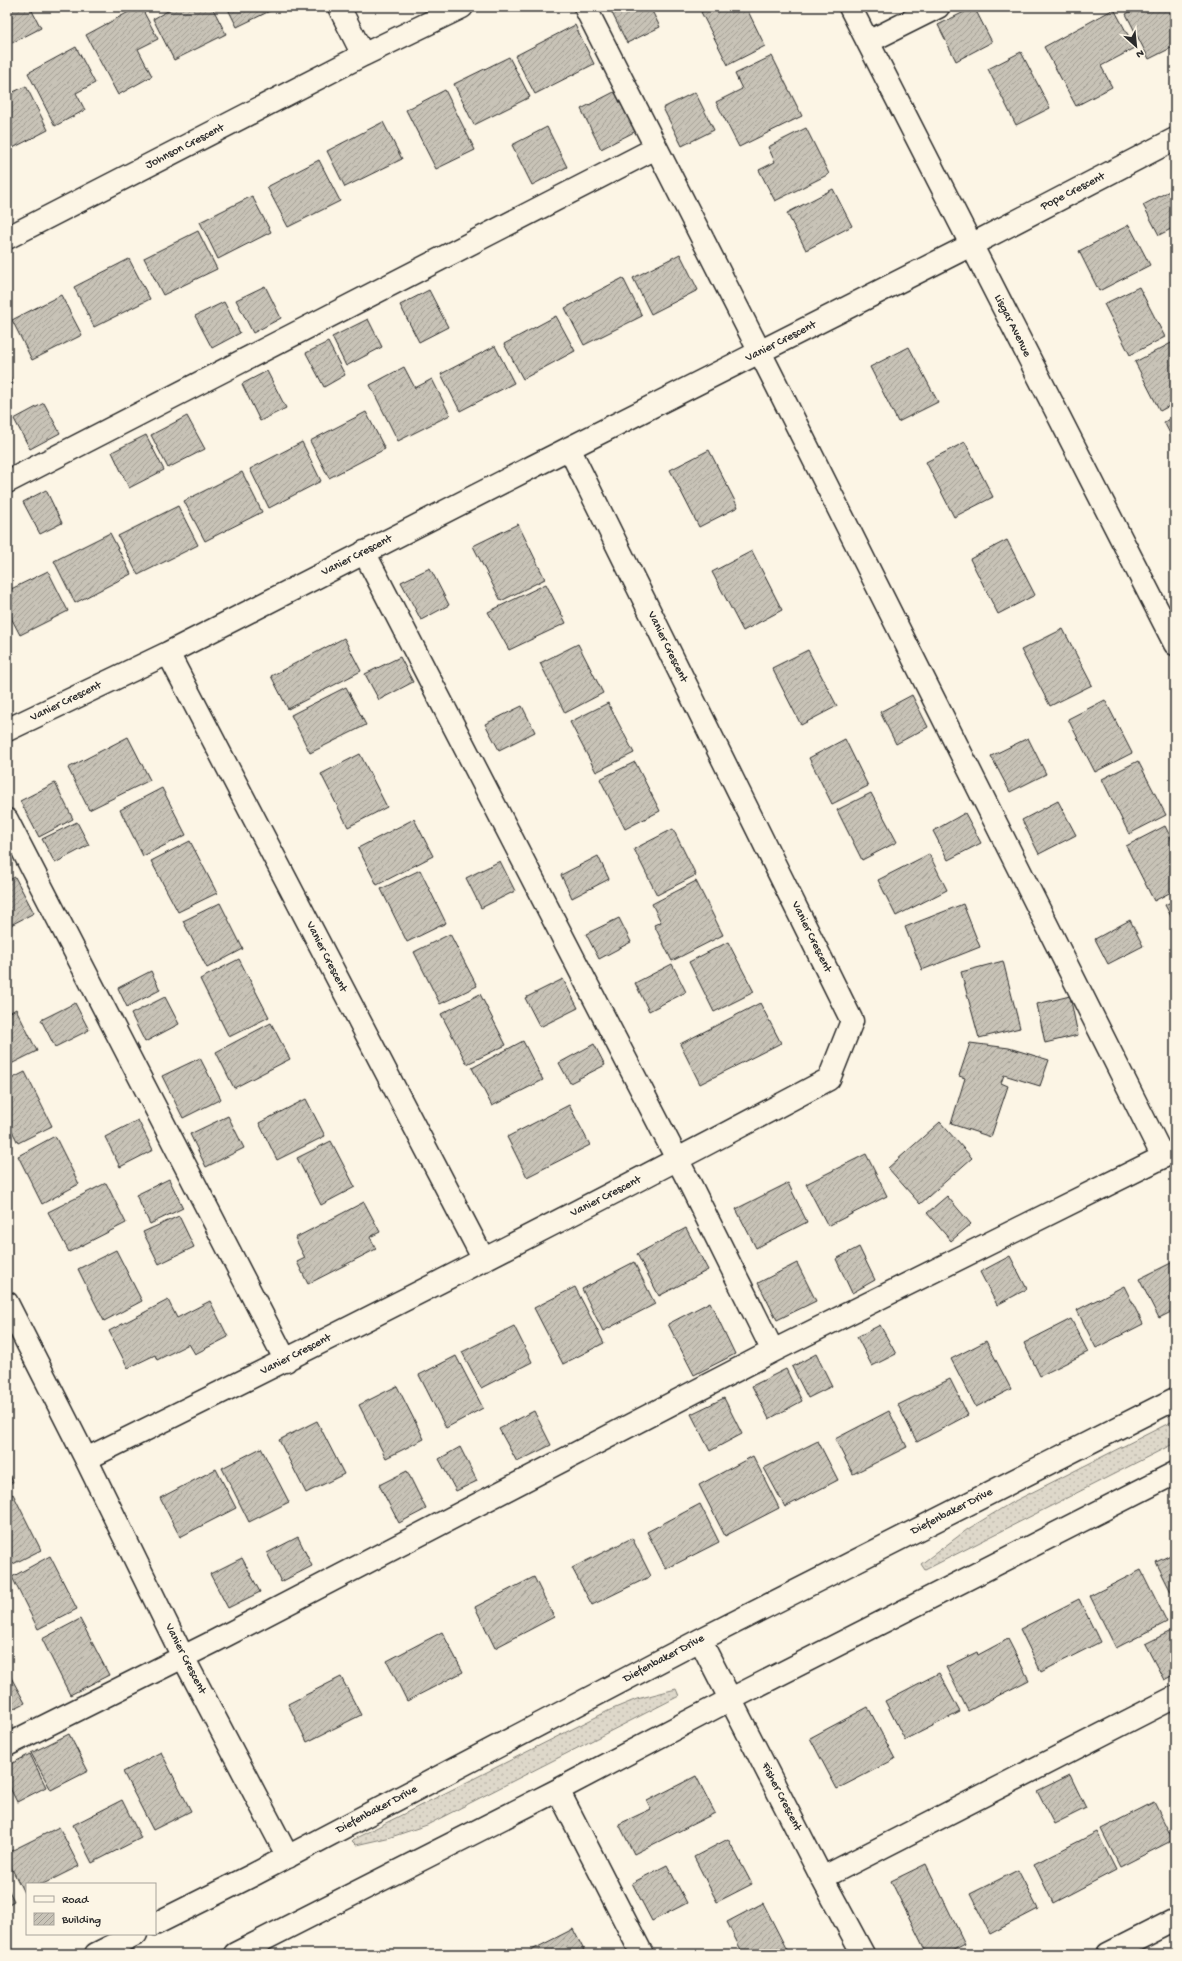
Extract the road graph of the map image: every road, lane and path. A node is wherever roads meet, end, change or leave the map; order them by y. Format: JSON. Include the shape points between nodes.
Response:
{"nodes":[{"id":1,"x":339,"y":7,"type":"edge"},
{"id":2,"x":462,"y":7,"type":"edge"},
{"id":3,"x":585,"y":7,"type":"edge"},
{"id":4,"x":850,"y":7,"type":"edge"},
{"id":5,"x":938,"y":7,"type":"edge"},
{"id":6,"x":868,"y":42,"type":"junction"},
{"id":7,"x":363,"y":55,"type":"junction"},
{"id":8,"x":1174,"y":143,"type":"edge"},
{"id":9,"x":656,"y":148,"type":"junction"},
{"id":10,"x":7,"y":238,"type":"edge"},
{"id":11,"x":972,"y":245,"type":"junction"},
{"id":12,"x":761,"y":352,"type":"junction"},
{"id":13,"x":569,"y":448,"type":"junction"},
{"id":14,"x":7,"y":482,"type":"edge"},
{"id":15,"x":364,"y":552,"type":"junction"},
{"id":16,"x":1175,"y":644,"type":"edge"},
{"id":17,"x":168,"y":653,"type":"junction"},
{"id":18,"x":7,"y":730,"type":"edge"},
{"id":19,"x":7,"y":820,"type":"edge"},
{"id":20,"x":1169,"y":1154,"type":"edge"},
{"id":21,"x":677,"y":1160,"type":"junction"},
{"id":22,"x":484,"y":1260,"type":"junction"},
{"id":23,"x":7,"y":1303,"type":"edge"},
{"id":24,"x":773,"y":1351,"type":"junction"},
{"id":25,"x":286,"y":1361,"type":"junction"},
{"id":26,"x":1175,"y":1399,"type":"edge"},
{"id":27,"x":86,"y":1459,"type":"junction"},
{"id":28,"x":1175,"y":1473,"type":"edge"},
{"id":29,"x":700,"y":1640,"type":"junction"},
{"id":30,"x":183,"y":1657,"type":"junction"},
{"id":31,"x":1175,"y":1697,"type":"edge"},
{"id":32,"x":731,"y":1699,"type":"junction"},
{"id":33,"x":7,"y":1745,"type":"edge"},
{"id":34,"x":558,"y":1790,"type":"junction"},
{"id":35,"x":288,"y":1857,"type":"junction"},
{"id":36,"x":822,"y":1878,"type":"junction"},
{"id":37,"x":1175,"y":1920,"type":"edge"},
{"id":38,"x":156,"y":1923,"type":"edge"},
{"id":39,"x":134,"y":1935,"type":"edge"},
{"id":40,"x":96,"y":1954,"type":"edge"},
{"id":41,"x":234,"y":1954,"type":"edge"},
{"id":42,"x":642,"y":1954,"type":"edge"},
{"id":43,"x":863,"y":1954,"type":"edge"},
{"id":44,"x":1108,"y":1954,"type":"edge"}],
"edges":[{"from":1,"to":7,"type":"street"},
{"from":2,"to":7,"type":"street","name":"Johnson Crescent"},
{"from":3,"to":9,"type":"street"},
{"from":4,"to":6,"type":"street","name":"Lisgar Avenue"},
{"from":5,"to":6,"type":"street"},
{"from":6,"to":11,"type":"street","name":"Lisgar Avenue"},
{"from":7,"to":10,"type":"street","name":"Johnson Crescent"},
{"from":8,"to":11,"type":"street","name":"Pope Crescent"},
{"from":9,"to":12,"type":"street"},
{"from":9,"to":14,"type":"street"},
{"from":11,"to":12,"type":"street","name":"Vanier Crescent"},
{"from":11,"to":16,"type":"street","name":"Lisgar Avenue"},
{"from":12,"to":13,"type":"street","name":"Vanier Crescent"},
{"from":12,"to":20,"type":"street"},
{"from":13,"to":15,"type":"street","name":"Vanier Crescent"},
{"from":13,"to":21,"type":"street","name":"Vanier Crescent","via":[[852,1021],[830,1079]]},
{"from":15,"to":17,"type":"street","name":"Vanier Crescent"},
{"from":15,"to":21,"type":"street"},
{"from":17,"to":18,"type":"street","name":"Vanier Crescent"},
{"from":17,"to":22,"type":"street","name":"Vanier Crescent"},
{"from":19,"to":25,"type":"street"},
{"from":20,"to":24,"type":"street"},
{"from":21,"to":22,"type":"street","name":"Vanier Crescent"},
{"from":21,"to":24,"type":"street"},
{"from":22,"to":25,"type":"street","name":"Vanier Crescent"},
{"from":23,"to":27,"type":"street","name":"Vanier Crescent"},
{"from":24,"to":30,"type":"street"},
{"from":25,"to":27,"type":"street","name":"Vanier Crescent"},
{"from":26,"to":29,"type":"street","name":"Diefenbaker Drive"},
{"from":27,"to":30,"type":"street","name":"Vanier Crescent"},
{"from":28,"to":32,"type":"street"},
{"from":29,"to":32,"type":"street","name":"Fisher Crescent"},
{"from":29,"to":35,"type":"street","name":"Diefenbaker Drive"},
{"from":30,"to":33,"type":"street"},
{"from":30,"to":35,"type":"street","name":"Vanier Crescent"},
{"from":31,"to":36,"type":"street"},
{"from":32,"to":34,"type":"street"},
{"from":32,"to":36,"type":"street","name":"Fisher Crescent"},
{"from":34,"to":41,"type":"street"},
{"from":34,"to":42,"type":"street"},
{"from":35,"to":38,"type":"street","name":"Diefenbaker Drive"},
{"from":36,"to":43,"type":"street","name":"Fisher Crescent"},
{"from":37,"to":44,"type":"street"},
{"from":39,"to":40,"type":"street"}]}
